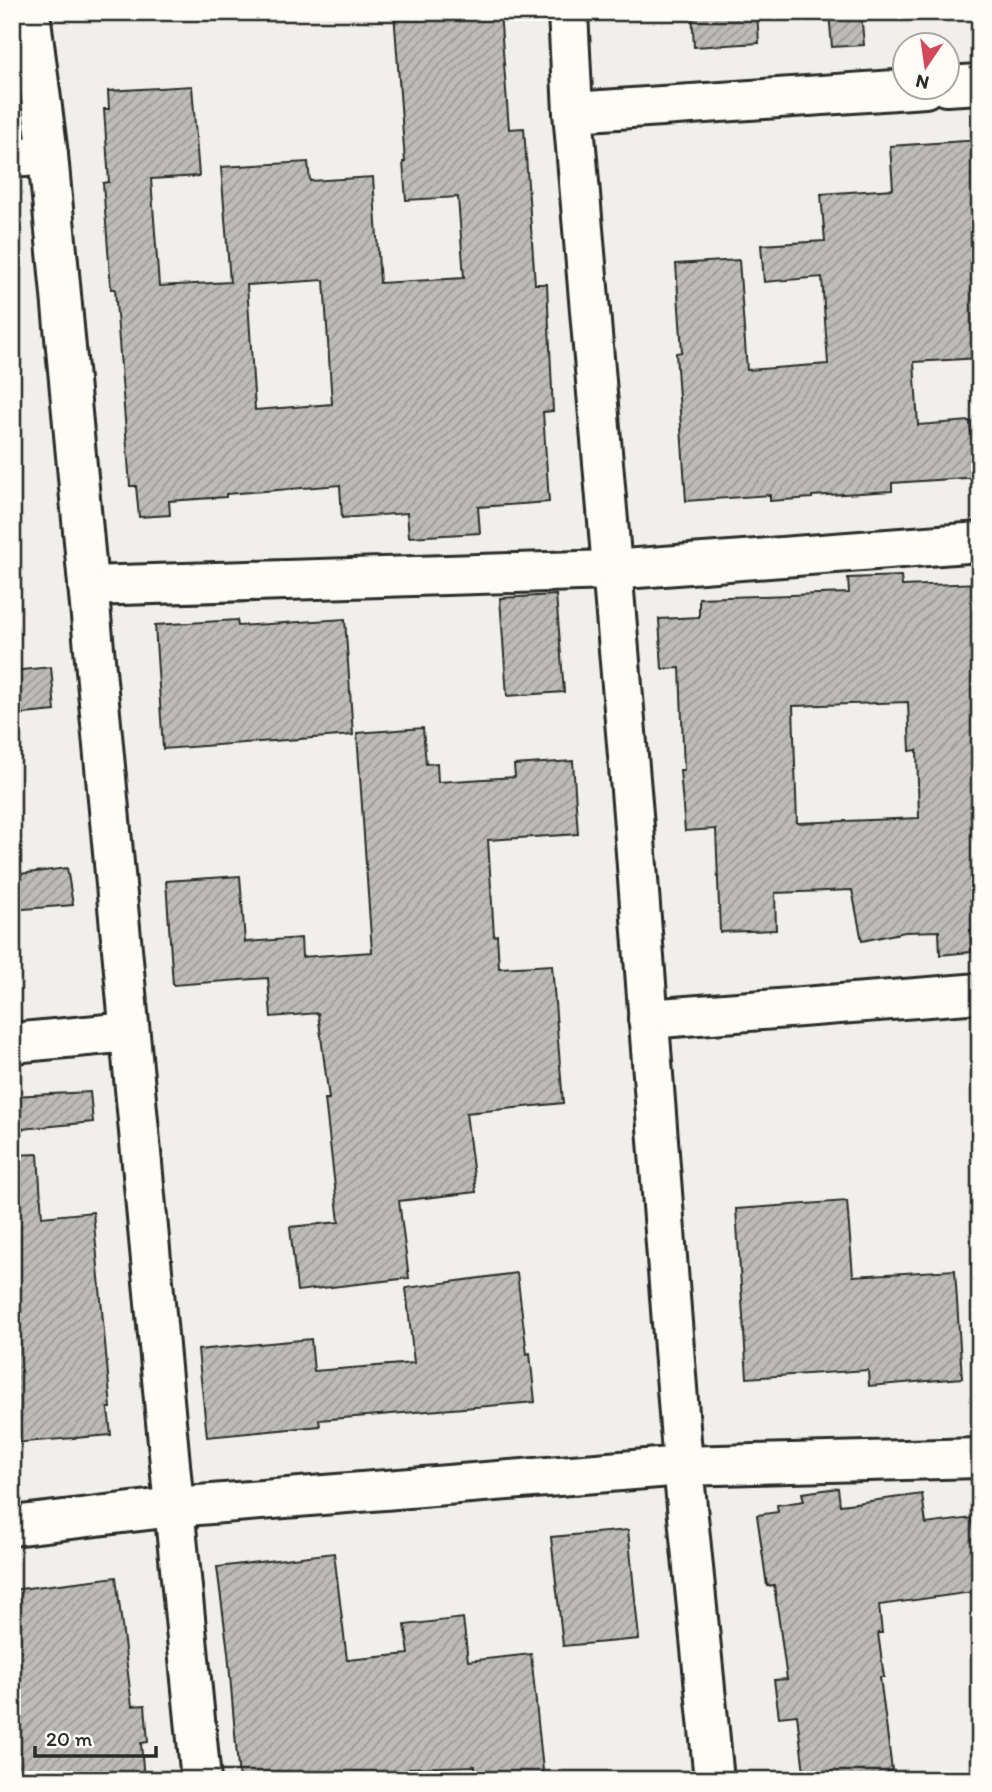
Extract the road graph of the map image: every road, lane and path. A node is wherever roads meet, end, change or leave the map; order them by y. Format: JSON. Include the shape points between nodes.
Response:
{"nodes":[{"id":1,"x":30,"y":12,"type":"edge"},
{"id":2,"x":568,"y":12,"type":"edge"},
{"id":3,"x":980,"y":84,"type":"edge"},
{"id":4,"x":960,"y":85,"type":"edge"},
{"id":5,"x":890,"y":90,"type":"edge"},
{"id":6,"x":573,"y":112,"type":"junction"},
{"id":7,"x":30,"y":157,"type":"edge"},
{"id":8,"x":980,"y":542,"type":"edge"},
{"id":9,"x":611,"y":570,"type":"junction"},
{"id":10,"x":88,"y":586,"type":"junction"},
{"id":11,"x":980,"y":993,"type":"edge"},
{"id":12,"x":648,"y":1019,"type":"junction"},
{"id":13,"x":129,"y":1032,"type":"junction"},
{"id":14,"x":12,"y":1042,"type":"edge"},
{"id":15,"x":980,"y":1458,"type":"edge"},
{"id":16,"x":683,"y":1466,"type":"junction"},
{"id":17,"x":174,"y":1507,"type":"junction"},
{"id":18,"x":12,"y":1526,"type":"edge"},
{"id":19,"x":201,"y":1780,"type":"edge"},
{"id":20,"x":714,"y":1780,"type":"edge"}],
"edges":[{"from":1,"to":7,"type":"street"},
{"from":2,"to":6,"type":"street"},
{"from":3,"to":4,"type":"street"},
{"from":5,"to":6,"type":"street"},
{"from":6,"to":9,"type":"street"},
{"from":7,"to":10,"type":"street"},
{"from":8,"to":9,"type":"street"},
{"from":9,"to":10,"type":"street"},
{"from":9,"to":12,"type":"street"},
{"from":10,"to":13,"type":"street"},
{"from":11,"to":12,"type":"street"},
{"from":12,"to":16,"type":"street"},
{"from":13,"to":14,"type":"street"},
{"from":13,"to":17,"type":"street"},
{"from":15,"to":16,"type":"street"},
{"from":16,"to":17,"type":"street"},
{"from":16,"to":20,"type":"street"},
{"from":17,"to":18,"type":"street"},
{"from":17,"to":19,"type":"street"}]}
